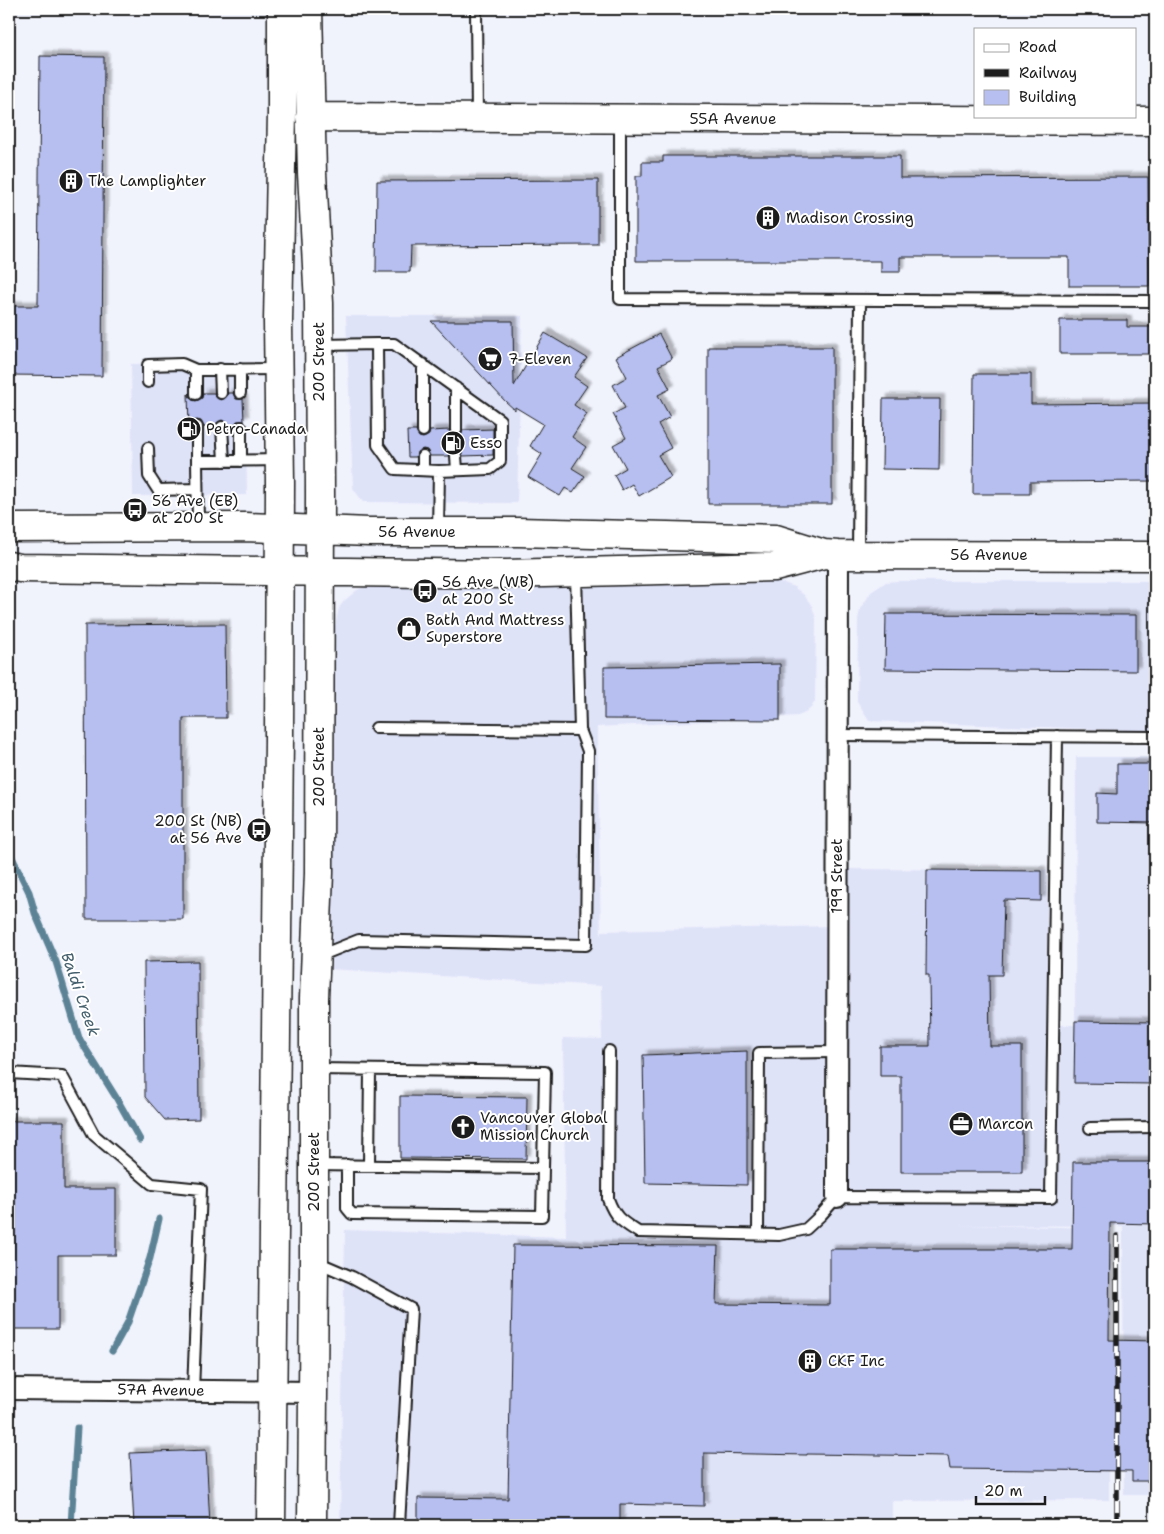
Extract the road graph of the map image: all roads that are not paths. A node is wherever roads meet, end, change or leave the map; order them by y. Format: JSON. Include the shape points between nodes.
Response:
{"nodes":[{"id":1,"x":282,"y":9,"type":"edge"},
{"id":2,"x":308,"y":9,"type":"edge"},
{"id":3,"x":476,"y":9,"type":"edge"},
{"id":4,"x":310,"y":117,"type":"junction"},
{"id":5,"x":477,"y":118,"type":"junction"},
{"id":6,"x":620,"y":118,"type":"junction"},
{"id":7,"x":1155,"y":121,"type":"edge"},
{"id":8,"x":860,"y":300,"type":"junction"},
{"id":9,"x":1155,"y":301,"type":"edge"},
{"id":10,"x":377,"y":344,"type":"junction"},
{"id":11,"x":319,"y":345,"type":"junction"},
{"id":12,"x":423,"y":364,"type":"junction"},
{"id":13,"x":220,"y":369,"type":"junction"},
{"id":14,"x":240,"y":369,"type":"junction"},
{"id":15,"x":279,"y":369,"type":"junction"},
{"id":16,"x":196,"y":370,"type":"junction"},
{"id":17,"x":148,"y":382,"type":"dead end"},
{"id":18,"x":456,"y":388,"type":"junction"},
{"id":19,"x":221,"y":393,"type":"dead end"},
{"id":20,"x":240,"y":393,"type":"dead end"},
{"id":21,"x":196,"y":394,"type":"dead end"},
{"id":22,"x":196,"y":427,"type":"dead end"},
{"id":23,"x":222,"y":427,"type":"dead end"},
{"id":24,"x":241,"y":427,"type":"dead end"},
{"id":25,"x":456,"y":430,"type":"dead end"},
{"id":26,"x":423,"y":431,"type":"dead end"},
{"id":27,"x":148,"y":448,"type":"dead end"},
{"id":28,"x":423,"y":456,"type":"dead end"},
{"id":29,"x":456,"y":456,"type":"dead end"},
{"id":30,"x":280,"y":460,"type":"junction"},
{"id":31,"x":197,"y":461,"type":"junction"},
{"id":32,"x":224,"y":461,"type":"junction"},
{"id":33,"x":241,"y":461,"type":"junction"},
{"id":34,"x":423,"y":470,"type":"junction"},
{"id":35,"x":457,"y":470,"type":"junction"},
{"id":36,"x":439,"y":471,"type":"junction"},
{"id":37,"x":197,"y":489,"type":"junction"},
{"id":38,"x":198,"y":527,"type":"junction"},
{"id":39,"x":9,"y":528,"type":"edge"},
{"id":40,"x":280,"y":528,"type":"junction"},
{"id":41,"x":320,"y":530,"type":"junction"},
{"id":42,"x":438,"y":532,"type":"junction"},
{"id":43,"x":596,"y":534,"type":"junction"},
{"id":44,"x":840,"y":554,"type":"junction"},
{"id":45,"x":1155,"y":556,"type":"edge"},
{"id":46,"x":9,"y":566,"type":"edge"},
{"id":47,"x":280,"y":570,"type":"junction"},
{"id":48,"x":319,"y":571,"type":"junction"},
{"id":49,"x":571,"y":572,"type":"junction"},
{"id":50,"x":376,"y":728,"type":"dead end"},
{"id":51,"x":580,"y":730,"type":"junction"},
{"id":52,"x":838,"y":734,"type":"junction"},
{"id":53,"x":1057,"y":736,"type":"junction"},
{"id":54,"x":1155,"y":737,"type":"edge"},
{"id":55,"x":316,"y":958,"type":"junction"},
{"id":56,"x":608,"y":1051,"type":"dead end"},
{"id":57,"x":836,"y":1052,"type":"junction"},
{"id":58,"x":314,"y":1069,"type":"junction"},
{"id":59,"x":370,"y":1070,"type":"junction"},
{"id":60,"x":9,"y":1073,"type":"edge"},
{"id":61,"x":1155,"y":1127,"type":"edge"},
{"id":62,"x":1090,"y":1128,"type":"dead end"},
{"id":63,"x":314,"y":1164,"type":"junction"},
{"id":64,"x":347,"y":1164,"type":"junction"},
{"id":65,"x":369,"y":1165,"type":"junction"},
{"id":66,"x":542,"y":1168,"type":"junction"},
{"id":67,"x":837,"y":1197,"type":"junction"},
{"id":68,"x":758,"y":1234,"type":"junction"},
{"id":69,"x":314,"y":1262,"type":"junction"},
{"id":70,"x":9,"y":1389,"type":"edge"},
{"id":71,"x":193,"y":1391,"type":"junction"},
{"id":72,"x":272,"y":1392,"type":"junction"},
{"id":73,"x":313,"y":1392,"type":"junction"},
{"id":74,"x":271,"y":1525,"type":"edge"},
{"id":75,"x":312,"y":1525,"type":"edge"},
{"id":76,"x":399,"y":1525,"type":"edge"}],
"edges":[{"from":1,"to":15,"type":"main road"},
{"from":2,"to":4,"type":"main road","name":"200 Street"},
{"from":3,"to":5,"type":"lane"},
{"from":4,"to":5,"type":"main road","name":"55A Avenue"},
{"from":4,"to":11,"type":"main road","name":"200 Street"},
{"from":5,"to":6,"type":"main road","name":"55A Avenue"},
{"from":6,"to":7,"type":"main road","name":"55A Avenue"},
{"from":6,"to":8,"type":"lane","via":[[620,299]]},
{"from":8,"to":9,"type":"lane"},
{"from":8,"to":44,"type":"lane"},
{"from":10,"to":11,"type":"lane"},
{"from":10,"to":12,"type":"lane","via":[[394,344]]},
{"from":10,"to":34,"type":"lane","via":[[378,445],[395,470]]},
{"from":11,"to":41,"type":"main road","name":"200 Street"},
{"from":12,"to":18,"type":"lane"},
{"from":12,"to":26,"type":"lane"},
{"from":13,"to":14,"type":"lane"},
{"from":13,"to":16,"type":"lane"},
{"from":13,"to":19,"type":"lane"},
{"from":14,"to":15,"type":"lane"},
{"from":14,"to":20,"type":"lane"},
{"from":15,"to":30,"type":"main road"},
{"from":16,"to":17,"type":"lane","via":[[182,364],[148,365]]},
{"from":16,"to":21,"type":"lane"},
{"from":18,"to":25,"type":"lane"},
{"from":18,"to":35,"type":"lane","via":[[500,420],[500,461],[490,470]]},
{"from":22,"to":31,"type":"lane"},
{"from":23,"to":32,"type":"lane"},
{"from":24,"to":33,"type":"lane"},
{"from":27,"to":37,"type":"lane","via":[[149,476],[158,490]]},
{"from":28,"to":34,"type":"lane"},
{"from":29,"to":35,"type":"lane"},
{"from":30,"to":33,"type":"lane"},
{"from":30,"to":40,"type":"main road"},
{"from":31,"to":32,"type":"lane"},
{"from":31,"to":37,"type":"lane"},
{"from":32,"to":33,"type":"lane"},
{"from":34,"to":36,"type":"lane"},
{"from":35,"to":36,"type":"lane"},
{"from":36,"to":42,"type":"lane"},
{"from":37,"to":38,"type":"lane"},
{"from":38,"to":39,"type":"main road","name":"56 Avenue"},
{"from":38,"to":40,"type":"main road","name":"56 Avenue"},
{"from":40,"to":41,"type":"main road","name":"56 Avenue"},
{"from":40,"to":47,"type":"main road"},
{"from":41,"to":42,"type":"main road","name":"56 Avenue"},
{"from":41,"to":48,"type":"main road","name":"200 Street"},
{"from":42,"to":43,"type":"main road","name":"56 Avenue"},
{"from":43,"to":44,"type":"main road","name":"56 Avenue","via":[[776,539]]},
{"from":43,"to":49,"type":"main road","via":[[591,555]]},
{"from":44,"to":45,"type":"main road","name":"56 Avenue"},
{"from":44,"to":49,"type":"main road","name":"56 Avenue","via":[[775,567]]},
{"from":44,"to":52,"type":"street","name":"199 Street"},
{"from":46,"to":47,"type":"main road","name":"56 Avenue"},
{"from":47,"to":48,"type":"main road","name":"56 Avenue"},
{"from":47,"to":72,"type":"main road"},
{"from":48,"to":49,"type":"main road","name":"56 Avenue"},
{"from":48,"to":55,"type":"main road","name":"200 Street"},
{"from":49,"to":51,"type":"lane","via":[[578,586]]},
{"from":50,"to":51,"type":"lane"},
{"from":51,"to":55,"type":"lane","via":[[588,751],[586,945],[359,940]]},
{"from":52,"to":53,"type":"lane"},
{"from":52,"to":57,"type":"street","name":"199 Street"},
{"from":53,"to":54,"type":"lane"},
{"from":53,"to":67,"type":"lane","via":[[1051,1198]]},
{"from":55,"to":58,"type":"main road","name":"200 Street"},
{"from":56,"to":68,"type":"lane","via":[[608,1199],[614,1213],[638,1232]]},
{"from":57,"to":67,"type":"street","name":"199 Street"},
{"from":57,"to":68,"type":"lane","via":[[759,1052]]},
{"from":58,"to":59,"type":"lane"},
{"from":58,"to":63,"type":"main road","name":"200 Street"},
{"from":59,"to":65,"type":"lane"},
{"from":59,"to":66,"type":"lane","via":[[545,1072]]},
{"from":60,"to":71,"type":"lane","via":[[62,1076],[94,1135],[152,1184],[201,1189]]},
{"from":61,"to":62,"type":"lane"},
{"from":63,"to":64,"type":"lane"},
{"from":63,"to":69,"type":"main road","name":"200 Street"},
{"from":64,"to":65,"type":"lane"},
{"from":64,"to":66,"type":"lane","via":[[347,1208],[352,1214],[542,1216]]},
{"from":65,"to":66,"type":"lane"},
{"from":67,"to":68,"type":"lane","via":[[806,1229],[778,1235]]},
{"from":69,"to":73,"type":"main road","name":"200 Street"},
{"from":69,"to":76,"type":"lane","via":[[352,1277],[411,1309]]},
{"from":70,"to":71,"type":"street","name":"57A Avenue"},
{"from":71,"to":72,"type":"street","name":"57A Avenue"},
{"from":72,"to":73,"type":"street","name":"57A Avenue"},
{"from":72,"to":74,"type":"main road"},
{"from":73,"to":75,"type":"main road","name":"200 Street"}]}
